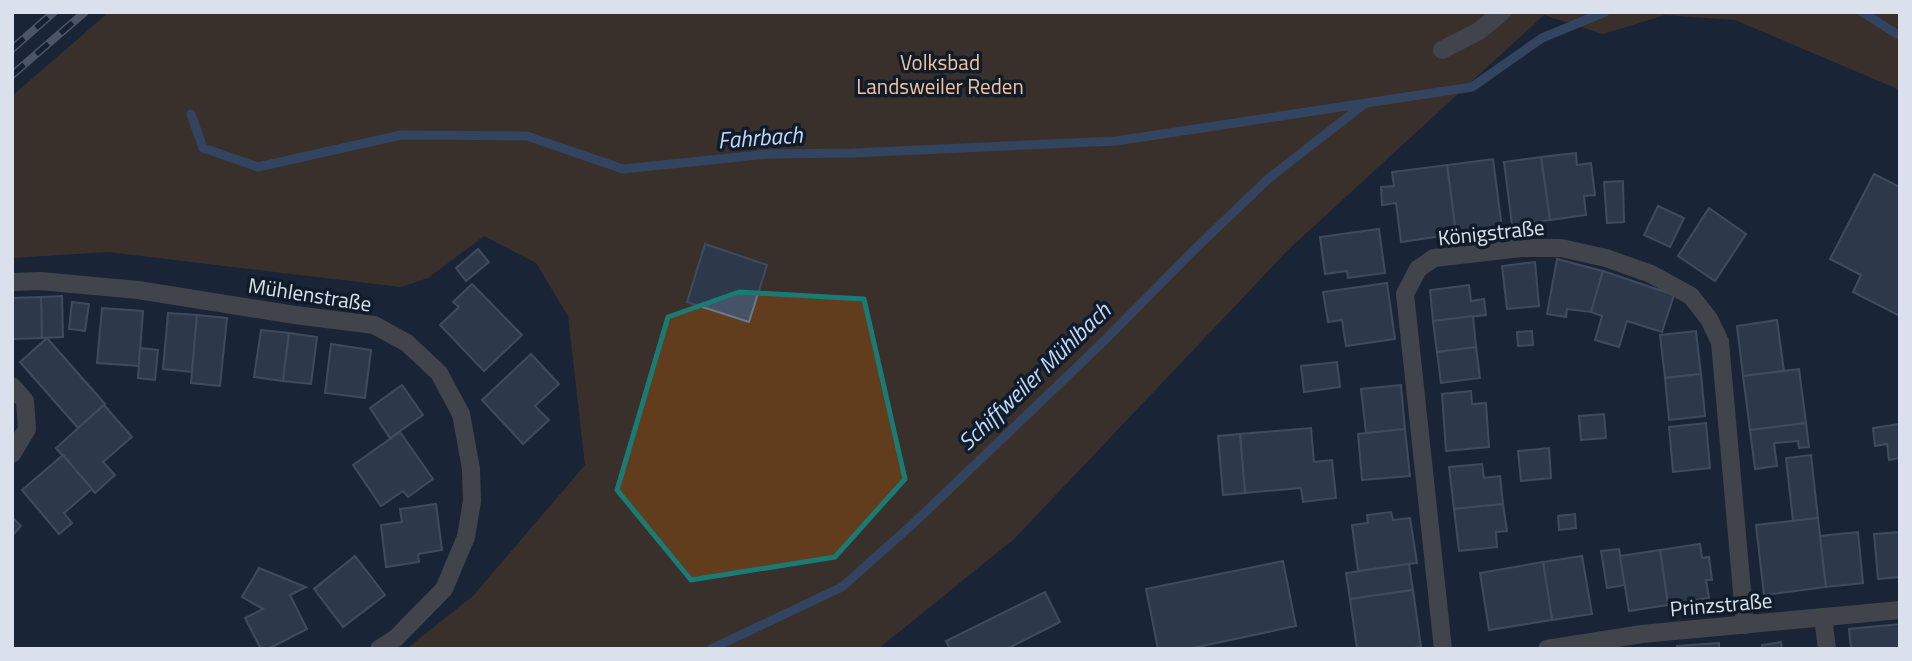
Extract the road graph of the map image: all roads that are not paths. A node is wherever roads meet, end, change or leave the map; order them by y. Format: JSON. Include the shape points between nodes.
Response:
{"nodes":[{"id":1,"x":1502,"y":12,"type":"edge"},
{"id":2,"x":1443,"y":50,"type":"dead end"},
{"id":3,"x":12,"y":282,"type":"edge"},
{"id":4,"x":12,"y":386,"type":"edge"},
{"id":5,"x":12,"y":454,"type":"edge"},
{"id":6,"x":1900,"y":610,"type":"edge"},
{"id":7,"x":1823,"y":617,"type":"junction"},
{"id":8,"x":1745,"y":625,"type":"junction"},
{"id":9,"x":379,"y":649,"type":"edge"},
{"id":10,"x":1443,"y":649,"type":"edge"},
{"id":11,"x":1547,"y":649,"type":"edge"},
{"id":12,"x":1827,"y":649,"type":"edge"}],
"edges":[{"from":1,"to":2,"type":"street"},
{"from":3,"to":9,"type":"street","name":"Mühlenstraße","via":[[138,290],[373,325],[407,343],[439,373],[461,414],[471,469],[466,537],[444,589]]},
{"from":4,"to":5,"type":"street","via":[[24,401],[27,429]]},
{"from":6,"to":7,"type":"street","name":"Prinzstraße"},
{"from":7,"to":8,"type":"street","name":"Prinzstraße"},
{"from":7,"to":12,"type":"street"},
{"from":8,"to":10,"type":"street","name":"Königstraße","via":[[1720,342],[1709,319],[1691,296],[1651,274],[1561,248],[1521,248],[1434,258],[1418,269],[1405,294]]},
{"from":8,"to":11,"type":"street","name":"Prinzstraße"}]}
